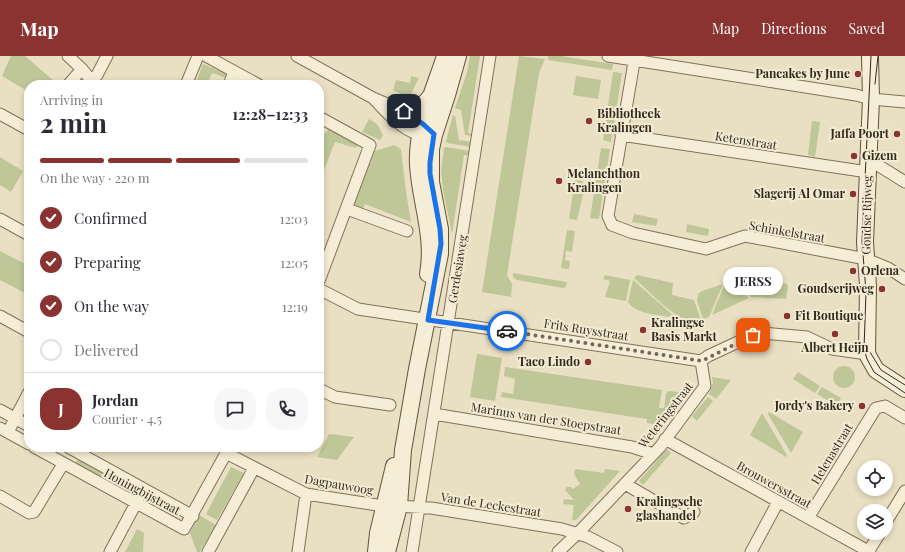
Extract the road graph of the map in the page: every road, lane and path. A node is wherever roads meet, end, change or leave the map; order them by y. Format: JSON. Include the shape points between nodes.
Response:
{"nodes":[{"id":1,"x":68,"y":56,"type":"edge"},
{"id":2,"x":107,"y":56,"type":"edge"},
{"id":3,"x":198,"y":56,"type":"edge"},
{"id":4,"x":206,"y":56,"type":"edge"},
{"id":5,"x":297,"y":56,"type":"edge"},
{"id":6,"x":445,"y":56,"type":"edge"},
{"id":7,"x":458,"y":56,"type":"edge"},
{"id":8,"x":490,"y":56,"type":"edge"},
{"id":9,"x":608,"y":56,"type":"edge"},
{"id":10,"x":870,"y":56,"type":"edge"},
{"id":11,"x":879,"y":56,"type":"edge"},
{"id":12,"x":634,"y":58,"type":"edge"},
{"id":13,"x":82,"y":69,"type":"junction"},
{"id":14,"x":234,"y":72,"type":"junction"},
{"id":15,"x":72,"y":80,"type":"edge"},
{"id":16,"x":91,"y":80,"type":"edge"},
{"id":17,"x":94,"y":80,"type":"edge"},
{"id":18,"x":188,"y":80,"type":"edge"},
{"id":19,"x":231,"y":80,"type":"edge"},
{"id":20,"x":249,"y":80,"type":"edge"},
{"id":21,"x":431,"y":96,"type":"junction"},
{"id":22,"x":373,"y":98,"type":"junction"},
{"id":23,"x":871,"y":99,"type":"junction"},
{"id":24,"x":905,"y":102,"type":"edge"},
{"id":25,"x":404,"y":111,"type":"junction"},
{"id":26,"x":0,"y":114,"type":"edge"},
{"id":27,"x":324,"y":123,"type":"edge"},
{"id":28,"x":24,"y":127,"type":"edge"},
{"id":29,"x":426,"y":131,"type":"junction"},
{"id":30,"x":621,"y":135,"type":"junction"},
{"id":31,"x":868,"y":166,"type":"junction"},
{"id":32,"x":905,"y":182,"type":"edge"},
{"id":33,"x":347,"y":209,"type":"junction"},
{"id":34,"x":0,"y":219,"type":"edge"},
{"id":35,"x":24,"y":232,"type":"edge"},
{"id":36,"x":407,"y":232,"type":"dead end"},
{"id":37,"x":866,"y":259,"type":"junction"},
{"id":38,"x":324,"y":268,"type":"edge"},
{"id":39,"x":905,"y":279,"type":"edge"},
{"id":40,"x":324,"y":292,"type":"edge"},
{"id":41,"x":0,"y":316,"type":"edge"},
{"id":42,"x":424,"y":319,"type":"junction"},
{"id":43,"x":449,"y":322,"type":"junction"},
{"id":44,"x":24,"y":329,"type":"edge"},
{"id":45,"x":867,"y":354,"type":"junction"},
{"id":46,"x":702,"y":361,"type":"junction"},
{"id":47,"x":905,"y":389,"type":"edge"},
{"id":48,"x":324,"y":392,"type":"edge"},
{"id":49,"x":24,"y":401,"type":"edge"},
{"id":50,"x":390,"y":405,"type":"dead end"},
{"id":51,"x":0,"y":410,"type":"edge"},
{"id":52,"x":434,"y":414,"type":"junction"},
{"id":53,"x":15,"y":418,"type":"junction"},
{"id":54,"x":905,"y":418,"type":"edge"},
{"id":55,"x":24,"y":423,"type":"edge"},
{"id":56,"x":4,"y":430,"type":"edge"},
{"id":57,"x":665,"y":440,"type":"junction"},
{"id":58,"x":24,"y":441,"type":"edge"},
{"id":59,"x":43,"y":452,"type":"edge"},
{"id":60,"x":77,"y":452,"type":"edge"},
{"id":61,"x":225,"y":452,"type":"edge"},
{"id":62,"x":230,"y":452,"type":"edge"},
{"id":63,"x":653,"y":454,"type":"junction"},
{"id":64,"x":63,"y":464,"type":"junction"},
{"id":65,"x":254,"y":468,"type":"junction"},
{"id":66,"x":625,"y":484,"type":"junction"},
{"id":67,"x":143,"y":490,"type":"junction"},
{"id":68,"x":905,"y":491,"type":"edge"},
{"id":69,"x":306,"y":494,"type":"junction"},
{"id":70,"x":0,"y":496,"type":"edge"},
{"id":71,"x":778,"y":502,"type":"junction"},
{"id":72,"x":136,"y":504,"type":"junction"},
{"id":73,"x":392,"y":505,"type":"junction"},
{"id":74,"x":419,"y":507,"type":"junction"},
{"id":75,"x":893,"y":511,"type":"edge"},
{"id":76,"x":694,"y":512,"type":"dead end"},
{"id":77,"x":193,"y":516,"type":"junction"},
{"id":78,"x":808,"y":518,"type":"junction"},
{"id":79,"x":578,"y":533,"type":"junction"},
{"id":80,"x":876,"y":540,"type":"edge"},
{"id":81,"x":110,"y":552,"type":"edge"},
{"id":82,"x":208,"y":552,"type":"edge"},
{"id":83,"x":298,"y":552,"type":"edge"},
{"id":84,"x":376,"y":552,"type":"edge"},
{"id":85,"x":387,"y":552,"type":"edge"},
{"id":86,"x":412,"y":552,"type":"edge"},
{"id":87,"x":558,"y":552,"type":"edge"},
{"id":88,"x":617,"y":552,"type":"edge"},
{"id":89,"x":751,"y":552,"type":"edge"},
{"id":90,"x":869,"y":552,"type":"edge"}],
"edges":[{"from":1,"to":13,"type":"street"},
{"from":2,"to":17,"type":"street"},
{"from":3,"to":18,"type":"street"},
{"from":4,"to":14,"type":"street"},
{"from":5,"to":22,"type":"street"},
{"from":6,"to":21,"type":"street"},
{"from":7,"to":29,"type":"street","via":[[447,95]]},
{"from":8,"to":43,"type":"street","name":"Gerdesiaweg"},
{"from":9,"to":12,"type":"street"},
{"from":10,"to":23,"type":"street","name":"Goudse Rijweg"},
{"from":11,"to":23,"type":"street","name":"Goudse Rijweg"},
{"from":12,"to":23,"type":"street"},
{"from":12,"to":30,"type":"street"},
{"from":13,"to":15,"type":"street"},
{"from":13,"to":16,"type":"street"},
{"from":14,"to":19,"type":"street"},
{"from":14,"to":20,"type":"street"},
{"from":21,"to":25,"type":"street","via":[[414,112]]},
{"from":21,"to":29,"type":"street"},
{"from":22,"to":25,"type":"street"},
{"from":22,"to":29,"type":"street","via":[[416,135]]},
{"from":23,"to":24,"type":"street"},
{"from":23,"to":31,"type":"street","name":"Goudse Rijweg"},
{"from":25,"to":29,"type":"street"},
{"from":26,"to":28,"type":"street"},
{"from":27,"to":33,"type":"street","via":[[370,145]]},
{"from":29,"to":42,"type":"street","via":[[418,164],[428,229],[429,256]]},
{"from":30,"to":31,"type":"street","name":"Ketenstraat"},
{"from":30,"to":37,"type":"street","name":"Schinkelstraat","via":[[608,216],[612,225],[626,232],[706,249],[745,236]]},
{"from":31,"to":32,"type":"street"},
{"from":31,"to":37,"type":"street","name":"Goudse Rijweg"},
{"from":33,"to":36,"type":"street"},
{"from":33,"to":38,"type":"street"},
{"from":34,"to":35,"type":"street"},
{"from":37,"to":39,"type":"street","name":"Schinkelstraat","via":[[888,268]]},
{"from":37,"to":45,"type":"street","name":"Goudse Rijweg"},
{"from":40,"to":42,"type":"street","name":"Frits Ruysstraat","via":[[358,309]]},
{"from":41,"to":44,"type":"street"},
{"from":42,"to":43,"type":"street","name":"Frits Ruysstraat"},
{"from":42,"to":73,"type":"street","via":[[399,445]]},
{"from":43,"to":46,"type":"street","name":"Frits Ruysstraat"},
{"from":43,"to":52,"type":"street","name":"Gerdesiaweg"},
{"from":45,"to":46,"type":"street","via":[[832,349],[807,338],[762,333],[746,338]]},
{"from":45,"to":47,"type":"street","via":[[876,370]]},
{"from":46,"to":57,"type":"street","name":"Weteringstraat","via":[[705,386]]},
{"from":48,"to":50,"type":"street","via":[[335,397]]},
{"from":49,"to":53,"type":"street"},
{"from":51,"to":53,"type":"street"},
{"from":52,"to":63,"type":"street","name":"Marinus van der Stoepstraat","via":[[632,447]]},
{"from":52,"to":74,"type":"street","name":"Gerdesiaweg"},
{"from":53,"to":55,"type":"street"},
{"from":53,"to":56,"type":"street"},
{"from":54,"to":78,"type":"street","name":"Helenastraat","via":[[890,408],[876,408]]},
{"from":56,"to":58,"type":"street"},
{"from":57,"to":63,"type":"street","name":"Weteringstraat"},
{"from":57,"to":71,"type":"street","name":"Brouwersstraat"},
{"from":59,"to":64,"type":"street","name":"Honingbijstraat"},
{"from":60,"to":67,"type":"street","name":"Honingbijstraat"},
{"from":61,"to":77,"type":"street"},
{"from":62,"to":65,"type":"street","name":"Dagpauwoog"},
{"from":63,"to":66,"type":"street","name":"Weteringstraat"},
{"from":64,"to":70,"type":"street","via":[[34,512],[29,512]]},
{"from":64,"to":72,"type":"street","name":"Honingbijstraat"},
{"from":65,"to":69,"type":"street","name":"Dagpauwoog"},
{"from":65,"to":82,"type":"street"},
{"from":66,"to":76,"type":"street","via":[[684,518]]},
{"from":66,"to":79,"type":"street","name":"Weteringstraat"},
{"from":67,"to":72,"type":"street"},
{"from":67,"to":77,"type":"street","name":"Honingbijstraat"},
{"from":68,"to":75,"type":"street"},
{"from":69,"to":73,"type":"street","name":"Dagpauwoog"},
{"from":69,"to":83,"type":"street"},
{"from":71,"to":78,"type":"street","name":"Brouwersstraat"},
{"from":71,"to":89,"type":"street"},
{"from":72,"to":77,"type":"street","name":"Honingbijstraat","via":[[182,528],[186,528]]},
{"from":72,"to":81,"type":"street"},
{"from":73,"to":74,"type":"street","name":"Van de Leckestraat"},
{"from":73,"to":84,"type":"street","via":[[378,534]]},
{"from":73,"to":85,"type":"street"},
{"from":74,"to":79,"type":"street","name":"Van de Leckestraat"},
{"from":74,"to":86,"type":"street","name":"Gerdesiaweg"},
{"from":78,"to":90,"type":"street","name":"Brouwersstraat"},
{"from":79,"to":87,"type":"street","name":"Weteringstraat"},
{"from":79,"to":88,"type":"street","name":"Van de Leckestraat"},
{"from":80,"to":90,"type":"street"}]}
